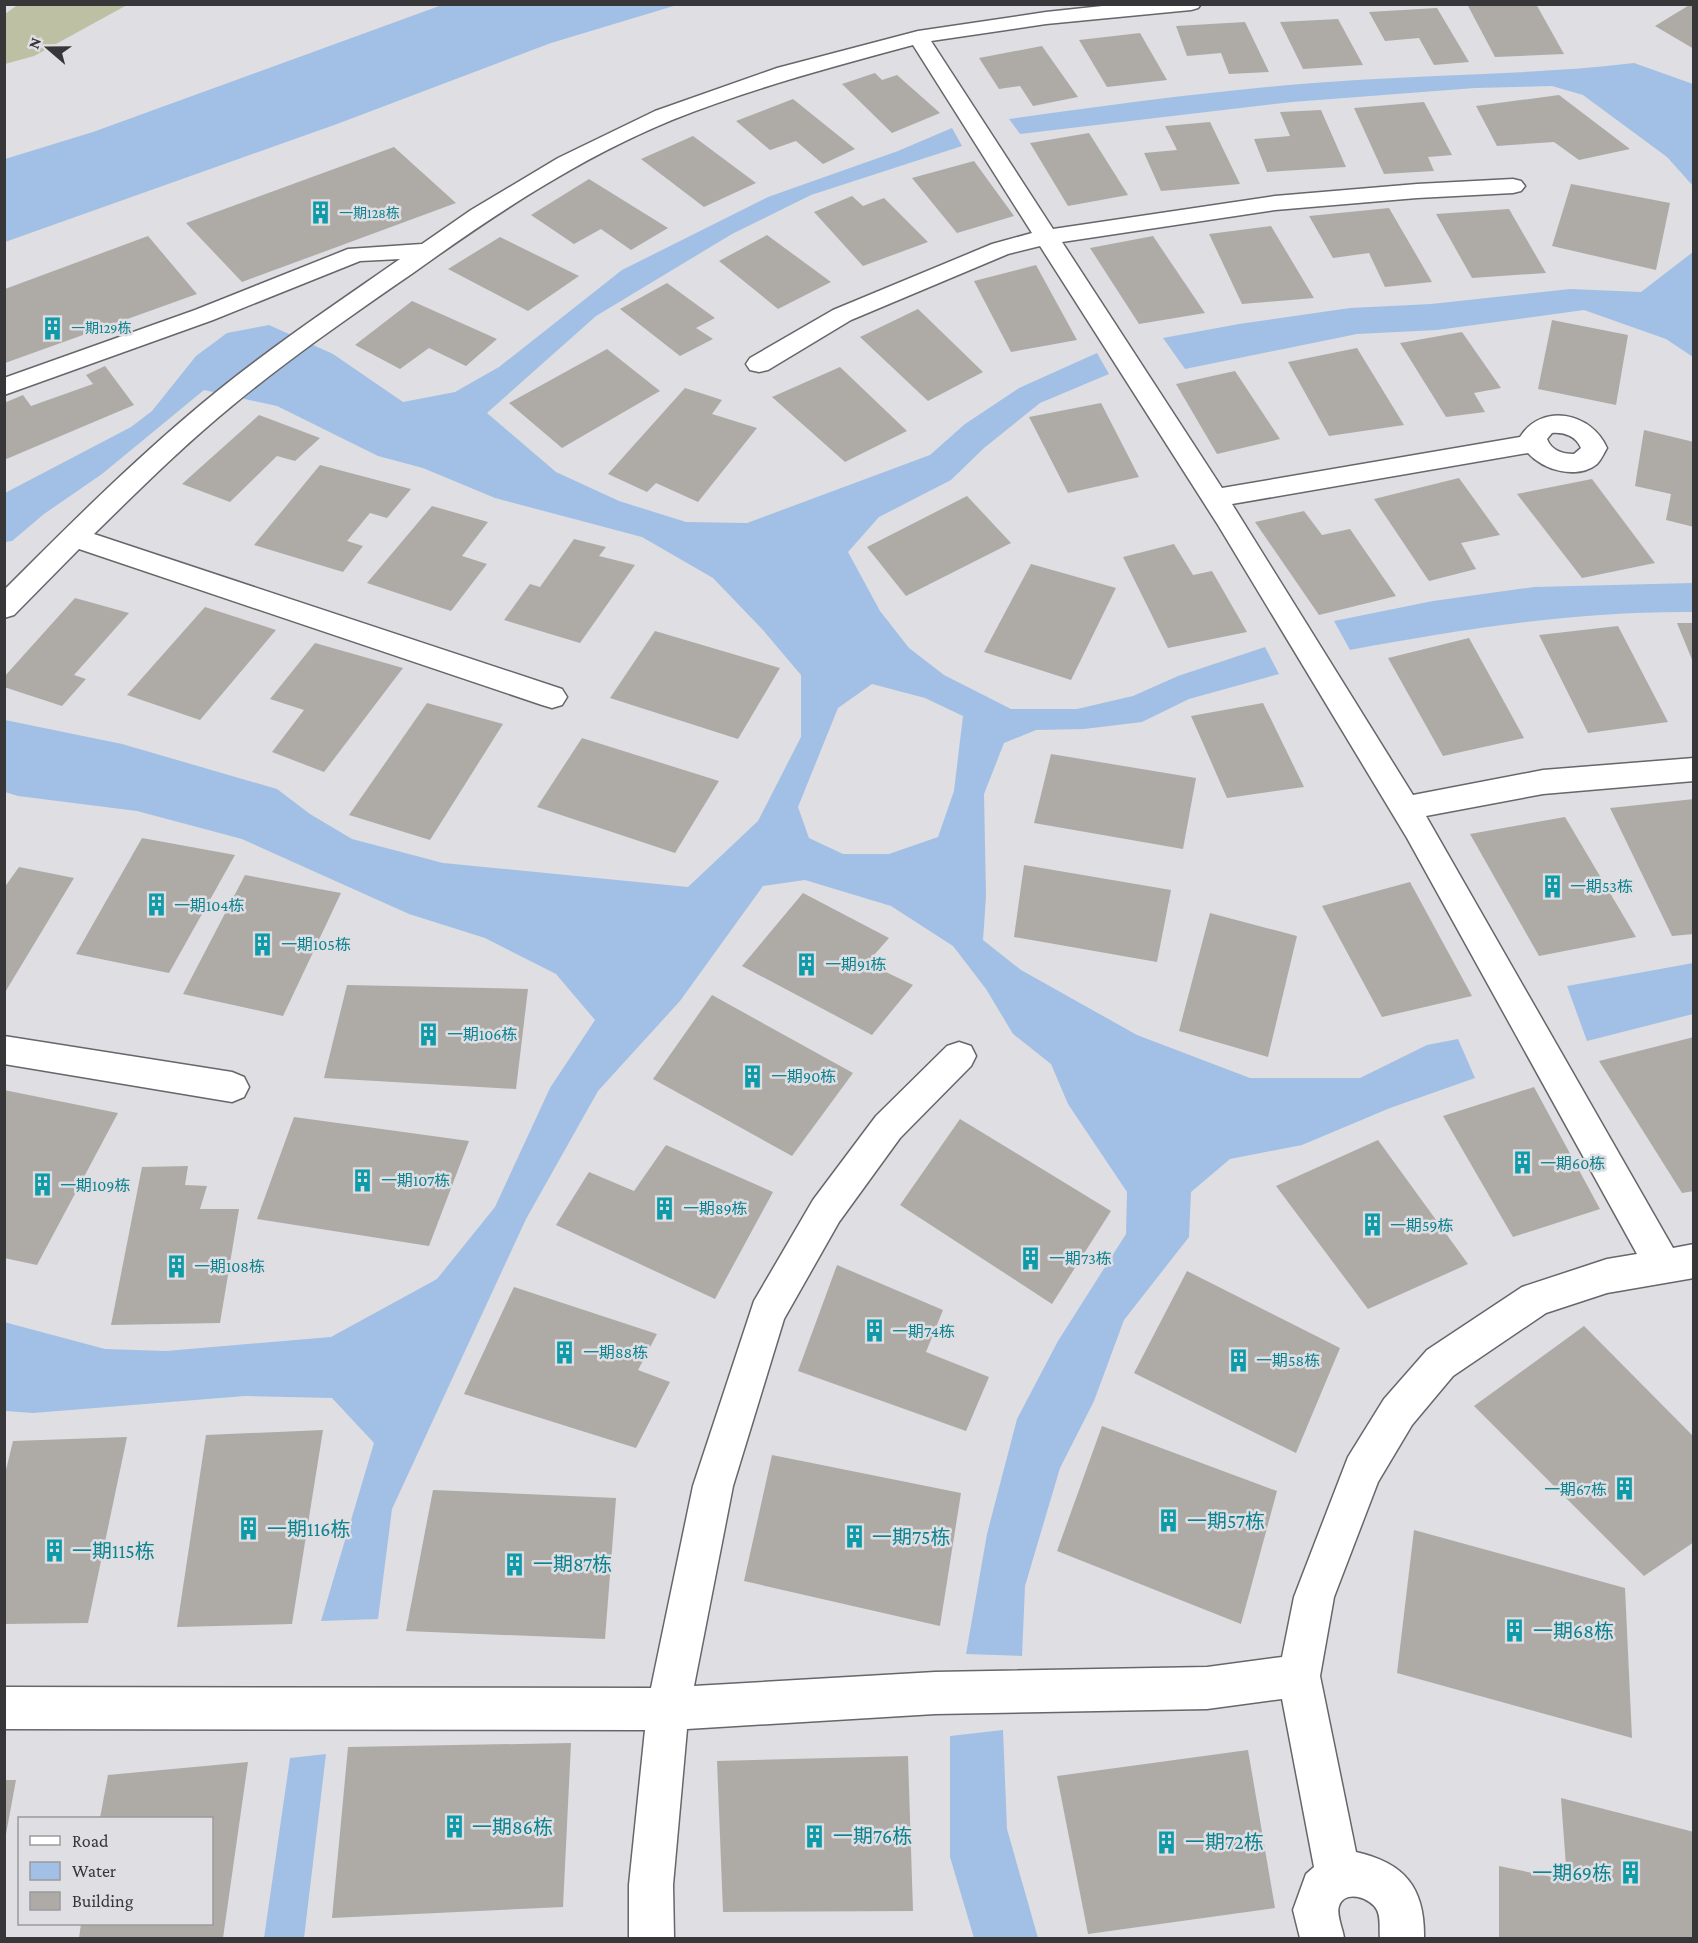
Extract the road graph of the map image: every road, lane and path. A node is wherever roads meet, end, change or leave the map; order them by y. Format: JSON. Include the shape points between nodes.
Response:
{"nodes":[{"id":1,"x":1191,"y":4,"type":"edge"},
{"id":2,"x":918,"y":38,"type":"junction"},
{"id":3,"x":1513,"y":186,"type":"dead end"},
{"id":4,"x":1046,"y":237,"type":"junction"},
{"id":5,"x":426,"y":251,"type":"junction"},
{"id":6,"x":759,"y":364,"type":"dead end"},
{"id":7,"x":4,"y":387,"type":"edge"},
{"id":8,"x":1534,"y":443,"type":"dead end"},
{"id":9,"x":1214,"y":498,"type":"junction"},
{"id":10,"x":74,"y":537,"type":"junction"},
{"id":11,"x":4,"y":608,"type":"edge"},
{"id":12,"x":552,"y":697,"type":"dead end"},
{"id":13,"x":1694,"y":769,"type":"edge"},
{"id":14,"x":1406,"y":808,"type":"junction"},
{"id":15,"x":4,"y":1050,"type":"edge"},
{"id":16,"x":959,"y":1056,"type":"dead end"},
{"id":17,"x":232,"y":1087,"type":"dead end"},
{"id":18,"x":1678,"y":1263,"type":"edge"},
{"id":19,"x":1299,"y":1676,"type":"junction"},
{"id":20,"x":4,"y":1708,"type":"edge"},
{"id":21,"x":668,"y":1709,"type":"junction"},
{"id":22,"x":1338,"y":1875,"type":"junction"},
{"id":23,"x":652,"y":1938,"type":"edge"},
{"id":24,"x":1322,"y":1938,"type":"edge"},
{"id":25,"x":1402,"y":1938,"type":"edge"}],
"edges":[{"from":1,"to":2,"type":"street","via":[[1046,18]]},
{"from":2,"to":4,"type":"street"},
{"from":2,"to":5,"type":"street","via":[[785,73],[663,116],[566,163]]},
{"from":3,"to":4,"type":"street","via":[[1275,203]]},
{"from":4,"to":6,"type":"street","via":[[1000,249],[842,315]]},
{"from":4,"to":9,"type":"street"},
{"from":5,"to":7,"type":"street","via":[[356,254],[204,315]]},
{"from":5,"to":10,"type":"street","via":[[224,399]]},
{"from":8,"to":9,"type":"street"},
{"from":9,"to":14,"type":"street"},
{"from":10,"to":11,"type":"street"},
{"from":10,"to":12,"type":"street"},
{"from":13,"to":14,"type":"street","via":[[1542,782]]},
{"from":14,"to":18,"type":"street"},
{"from":15,"to":17,"type":"street"},
{"from":16,"to":21,"type":"street","via":[[881,1136],[826,1211],[767,1313],[713,1486]]},
{"from":18,"to":19,"type":"street","via":[[1607,1276],[1535,1299],[1440,1364],[1398,1412],[1362,1471],[1314,1597]]},
{"from":19,"to":21,"type":"street","via":[[1207,1688],[936,1693]]},
{"from":19,"to":22,"type":"street"},
{"from":20,"to":21,"type":"street"},
{"from":21,"to":23,"type":"street","via":[[651,1885]]},
{"from":22,"to":24,"type":"street","via":[[1319,1896],[1316,1912]]},
{"from":22,"to":25,"type":"street","via":[[1366,1875],[1391,1891],[1400,1905]]}]}
